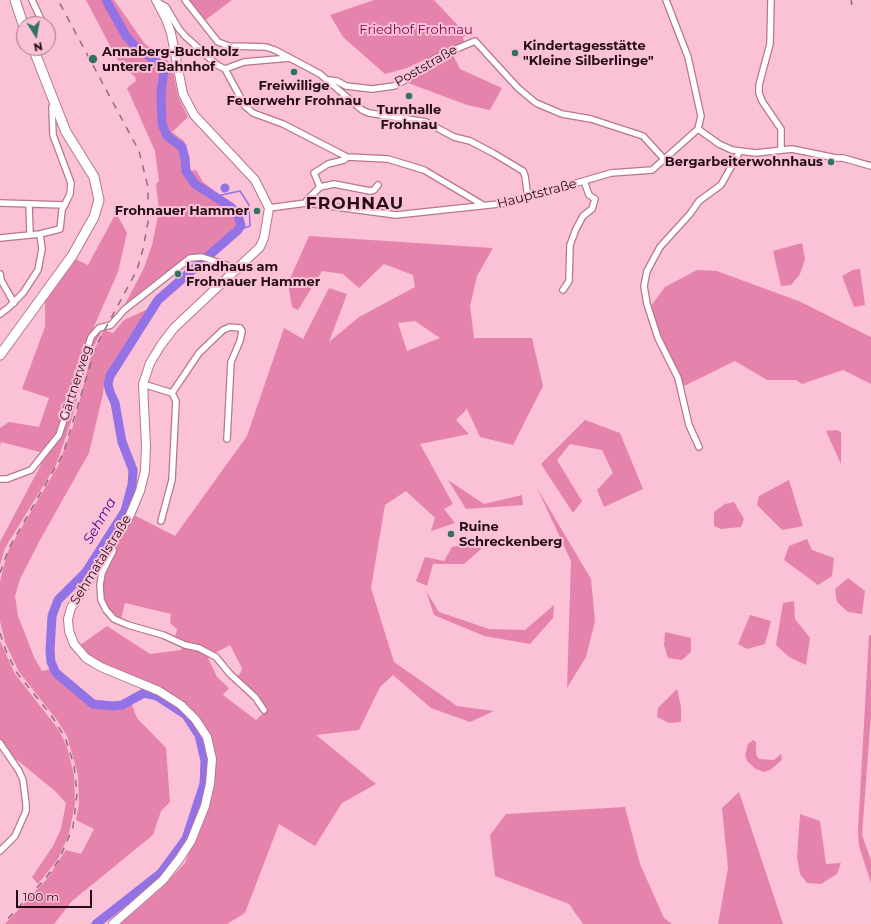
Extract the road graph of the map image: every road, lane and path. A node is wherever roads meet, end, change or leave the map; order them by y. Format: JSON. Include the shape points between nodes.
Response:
{"nodes":[{"id":1,"x":15,"y":0,"type":"edge"},
{"id":2,"x":32,"y":0,"type":"edge"},
{"id":3,"x":185,"y":0,"type":"edge"},
{"id":4,"x":666,"y":0,"type":"edge"},
{"id":5,"x":771,"y":0,"type":"edge"},
{"id":6,"x":157,"y":1,"type":"edge"},
{"id":7,"x":21,"y":16,"type":"edge"},
{"id":8,"x":39,"y":16,"type":"edge"},
{"id":9,"x":36,"y":56,"type":"edge"},
{"id":10,"x":291,"y":58,"type":"junction"},
{"id":11,"x":225,"y":69,"type":"junction"},
{"id":12,"x":329,"y":80,"type":"junction"},
{"id":13,"x":54,"y":104,"type":"junction"},
{"id":14,"x":698,"y":129,"type":"junction"},
{"id":15,"x":781,"y":150,"type":"junction"},
{"id":16,"x":740,"y":151,"type":"junction"},
{"id":17,"x":347,"y":157,"type":"junction"},
{"id":18,"x":664,"y":159,"type":"junction"},
{"id":19,"x":871,"y":166,"type":"edge"},
{"id":20,"x":584,"y":181,"type":"junction"},
{"id":21,"x":378,"y":185,"type":"dead end"},
{"id":22,"x":320,"y":187,"type":"junction"},
{"id":23,"x":528,"y":198,"type":"junction"},
{"id":24,"x":306,"y":203,"type":"junction"},
{"id":25,"x":0,"y":204,"type":"edge"},
{"id":26,"x":30,"y":204,"type":"junction"},
{"id":27,"x":483,"y":205,"type":"junction"},
{"id":28,"x":63,"y":208,"type":"junction"},
{"id":29,"x":269,"y":208,"type":"junction"},
{"id":30,"x":40,"y":234,"type":"junction"},
{"id":31,"x":30,"y":235,"type":"junction"},
{"id":32,"x":0,"y":238,"type":"edge"},
{"id":33,"x":238,"y":269,"type":"junction"},
{"id":34,"x":0,"y":274,"type":"edge"},
{"id":35,"x":563,"y":290,"type":"dead end"},
{"id":36,"x":14,"y":303,"type":"junction"},
{"id":37,"x":0,"y":314,"type":"edge"},
{"id":38,"x":0,"y":355,"type":"edge"},
{"id":39,"x":143,"y":384,"type":"junction"},
{"id":40,"x":172,"y":393,"type":"junction"},
{"id":41,"x":227,"y":439,"type":"dead end"},
{"id":42,"x":699,"y":447,"type":"dead end"},
{"id":43,"x":0,"y":479,"type":"edge"},
{"id":44,"x":161,"y":521,"type":"dead end"},
{"id":45,"x":112,"y":544,"type":"junction"},
{"id":46,"x":264,"y":710,"type":"dead end"},
{"id":47,"x":0,"y":743,"type":"edge"},
{"id":48,"x":0,"y":851,"type":"edge"},
{"id":49,"x":113,"y":924,"type":"edge"}],
"edges":[{"from":1,"to":7,"type":"main road"},
{"from":2,"to":8,"type":"street"},
{"from":3,"to":10,"type":"street","via":[[218,42],[228,46],[266,47]]},
{"from":4,"to":14,"type":"street","via":[[688,57],[701,116]]},
{"from":5,"to":15,"type":"street","via":[[770,44],[759,93],[781,129]]},
{"from":6,"to":11,"type":"street","name":"Hauptstraße","via":[[166,7],[179,29],[193,44]]},
{"from":6,"to":29,"type":"main road","via":[[171,33],[183,94],[194,115],[255,180]]},
{"from":9,"to":13,"type":"main road"},
{"from":10,"to":11,"type":"street","via":[[244,62]]},
{"from":10,"to":12,"type":"street"},
{"from":11,"to":17,"type":"street","name":"Hauptstraße","via":[[245,106],[253,113],[283,124]]},
{"from":12,"to":18,"type":"street","name":"Poststraße","via":[[346,86],[372,89],[394,86],[414,75],[435,58],[475,41],[518,88],[536,103],[562,114],[591,119],[643,136]]},
{"from":12,"to":23,"type":"street","via":[[352,104],[362,110],[433,125],[454,137],[470,141],[494,153],[519,168],[525,176]]},
{"from":13,"to":28,"type":"street","via":[[53,135],[71,183],[70,194]]},
{"from":13,"to":38,"type":"main road","via":[[66,132],[94,177],[98,190],[98,206],[72,256]]},
{"from":14,"to":16,"type":"street","via":[[725,147]]},
{"from":14,"to":18,"type":"street","name":"Hauptstraße"},
{"from":15,"to":16,"type":"street","via":[[756,153]]},
{"from":15,"to":19,"type":"street","via":[[792,149],[843,158]]},
{"from":16,"to":42,"type":"street","via":[[721,186],[699,201],[660,247],[647,271],[644,286],[658,338],[675,372],[689,425]]},
{"from":17,"to":22,"type":"street","via":[[314,173]]},
{"from":17,"to":27,"type":"street","name":"Hauptstraße","via":[[388,159],[418,167]]},
{"from":18,"to":20,"type":"street","name":"Hauptstraße","via":[[652,170],[611,173]]},
{"from":20,"to":23,"type":"street","name":"Hauptstraße"},
{"from":20,"to":35,"type":"street","via":[[589,195],[596,199],[592,210],[584,216],[576,229],[570,245],[569,281]]},
{"from":21,"to":22,"type":"street","via":[[370,191],[334,184]]},
{"from":22,"to":24,"type":"street"},
{"from":23,"to":27,"type":"street","name":"Hauptstraße"},
{"from":24,"to":27,"type":"street","via":[[396,215]]},
{"from":24,"to":29,"type":"street"},
{"from":25,"to":26,"type":"street"},
{"from":26,"to":28,"type":"street"},
{"from":26,"to":31,"type":"street"},
{"from":28,"to":30,"type":"street","via":[[60,229]]},
{"from":29,"to":33,"type":"main road","name":"Sehmatalstraße","via":[[260,247]]},
{"from":30,"to":31,"type":"street"},
{"from":30,"to":36,"type":"street","via":[[42,249],[38,270]]},
{"from":31,"to":32,"type":"street"},
{"from":33,"to":39,"type":"main road","name":"Sehmatalstraße","via":[[174,328],[150,363]]},
{"from":33,"to":43,"type":"street","name":"Gärtnerweg","via":[[213,260],[194,257],[124,310],[112,325],[99,328],[91,336],[59,435],[31,470]]},
{"from":34,"to":36,"type":"street"},
{"from":36,"to":37,"type":"street"},
{"from":39,"to":40,"type":"street"},
{"from":39,"to":45,"type":"main road","name":"Sehmatalstraße","via":[[146,446],[144,471],[140,491],[130,515]]},
{"from":40,"to":41,"type":"street","via":[[199,353],[223,330],[230,327],[240,328],[240,341],[231,362]]},
{"from":40,"to":44,"type":"street","via":[[176,401],[172,480]]},
{"from":45,"to":46,"type":"street","via":[[113,550],[100,585],[101,600],[114,619],[199,648],[216,657],[255,697]]},
{"from":45,"to":49,"type":"main road","name":"Sehmatalstraße","via":[[72,608],[68,619],[74,644],[86,658],[101,668],[159,691],[181,705],[195,719],[207,737],[212,759],[205,806],[188,846],[163,880]]},
{"from":47,"to":48,"type":"street","via":[[23,780],[26,804],[15,836]]}]}
